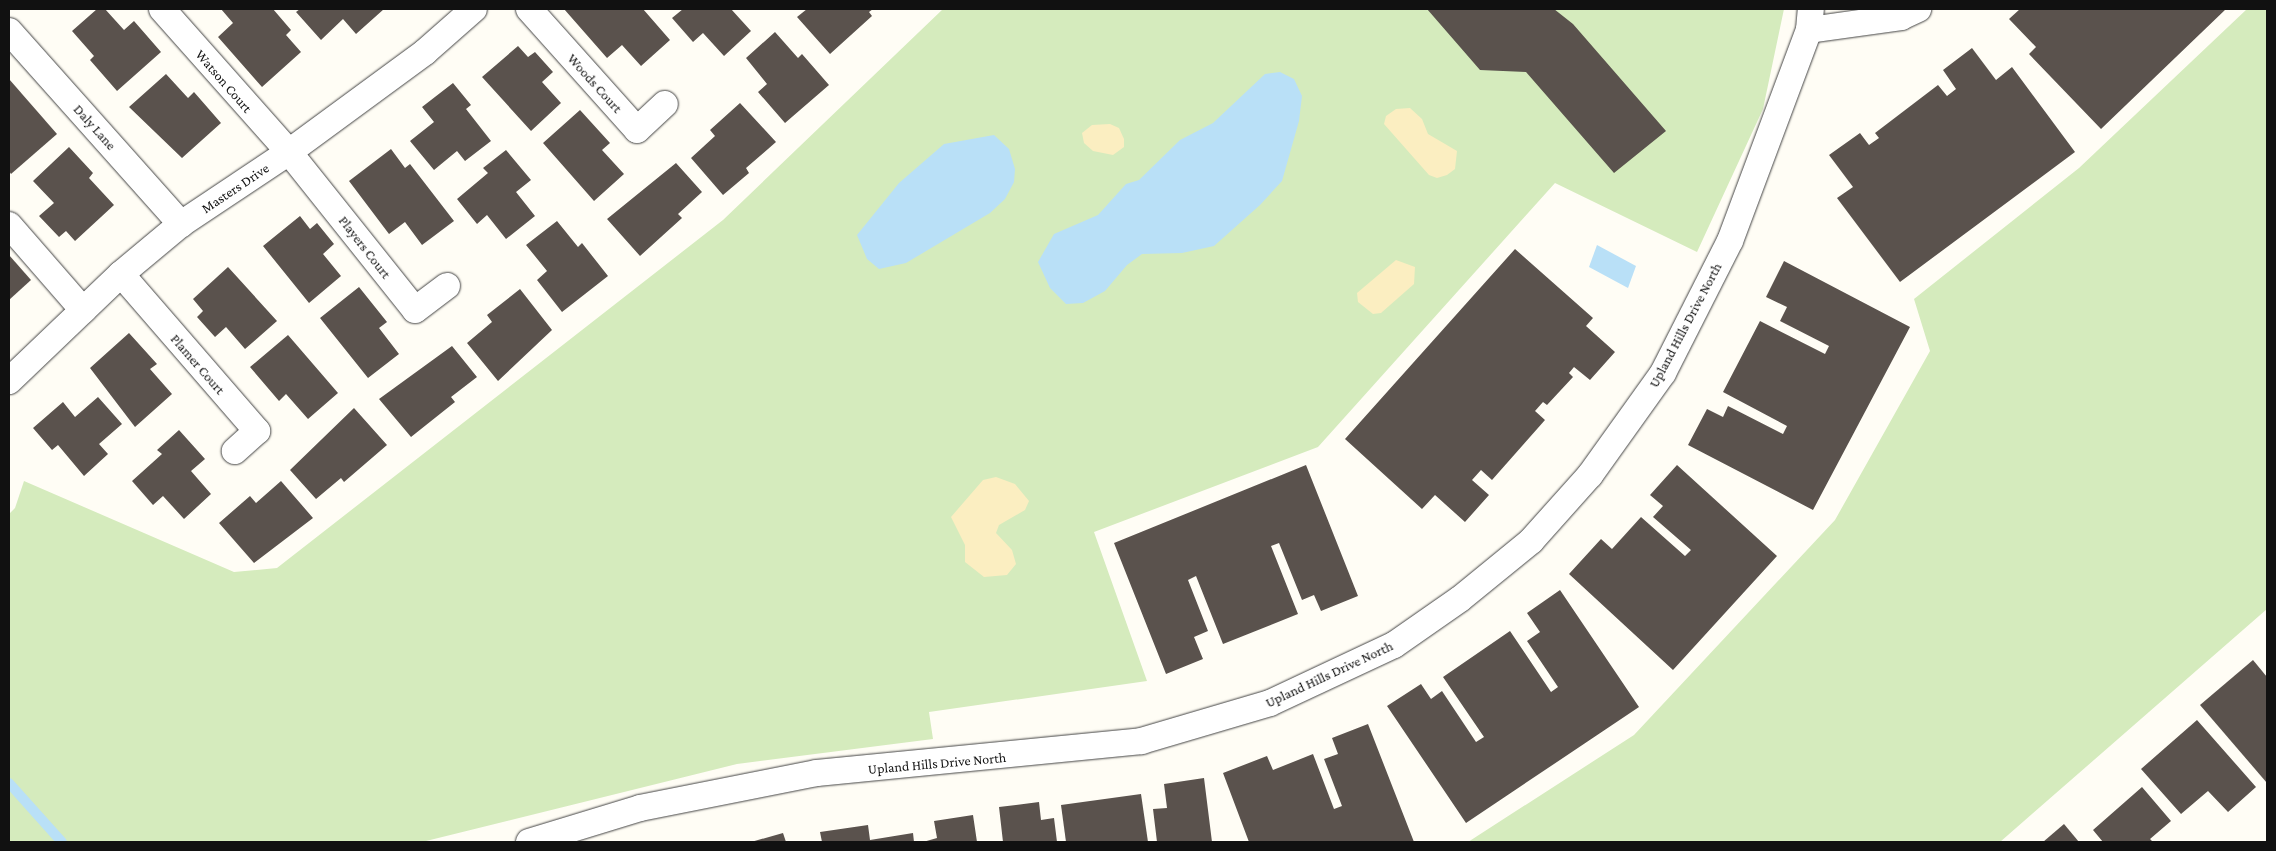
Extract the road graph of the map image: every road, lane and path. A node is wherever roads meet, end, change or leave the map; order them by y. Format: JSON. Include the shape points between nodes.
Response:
{"nodes":[{"id":1,"x":162,"y":9,"type":"edge"},
{"id":2,"x":474,"y":9,"type":"edge"},
{"id":3,"x":529,"y":9,"type":"edge"},
{"id":4,"x":1918,"y":9,"type":"edge"},
{"id":5,"x":1810,"y":20,"type":"edge"},
{"id":6,"x":9,"y":31,"type":"edge"},
{"id":7,"x":665,"y":104,"type":"dead end"},
{"id":8,"x":289,"y":152,"type":"junction"},
{"id":9,"x":181,"y":224,"type":"junction"},
{"id":10,"x":9,"y":225,"type":"edge"},
{"id":11,"x":121,"y":274,"type":"junction"},
{"id":12,"x":446,"y":286,"type":"dead end"},
{"id":13,"x":83,"y":310,"type":"junction"},
{"id":14,"x":9,"y":381,"type":"edge"},
{"id":15,"x":235,"y":451,"type":"dead end"},
{"id":16,"x":530,"y":842,"type":"edge"}],
"edges":[{"from":1,"to":8,"type":"street","name":"Watson Court"},
{"from":2,"to":8,"type":"street","name":"Masters Drive","via":[[424,52]]},
{"from":3,"to":7,"type":"street","name":"Woods Court","via":[[637,130]]},
{"from":4,"to":5,"type":"street","via":[[1901,17]]},
{"from":5,"to":16,"type":"street","name":"Upland Hills Drive North","via":[[1730,241],[1663,373],[1590,475],[1532,541],[1460,599],[1394,646],[1270,703],[1141,742],[980,760],[818,773],[640,808]]},
{"from":6,"to":9,"type":"street","name":"Daly Lane"},
{"from":8,"to":9,"type":"street","name":"Masters Drive"},
{"from":8,"to":12,"type":"street","name":"Players Court","via":[[415,310]]},
{"from":9,"to":11,"type":"street","name":"Masters Drive"},
{"from":10,"to":13,"type":"street"},
{"from":11,"to":13,"type":"street","name":"Masters Drive"},
{"from":11,"to":15,"type":"street","name":"Plamer Court","via":[[257,431]]},
{"from":13,"to":14,"type":"street","name":"Masters Drive"}]}
